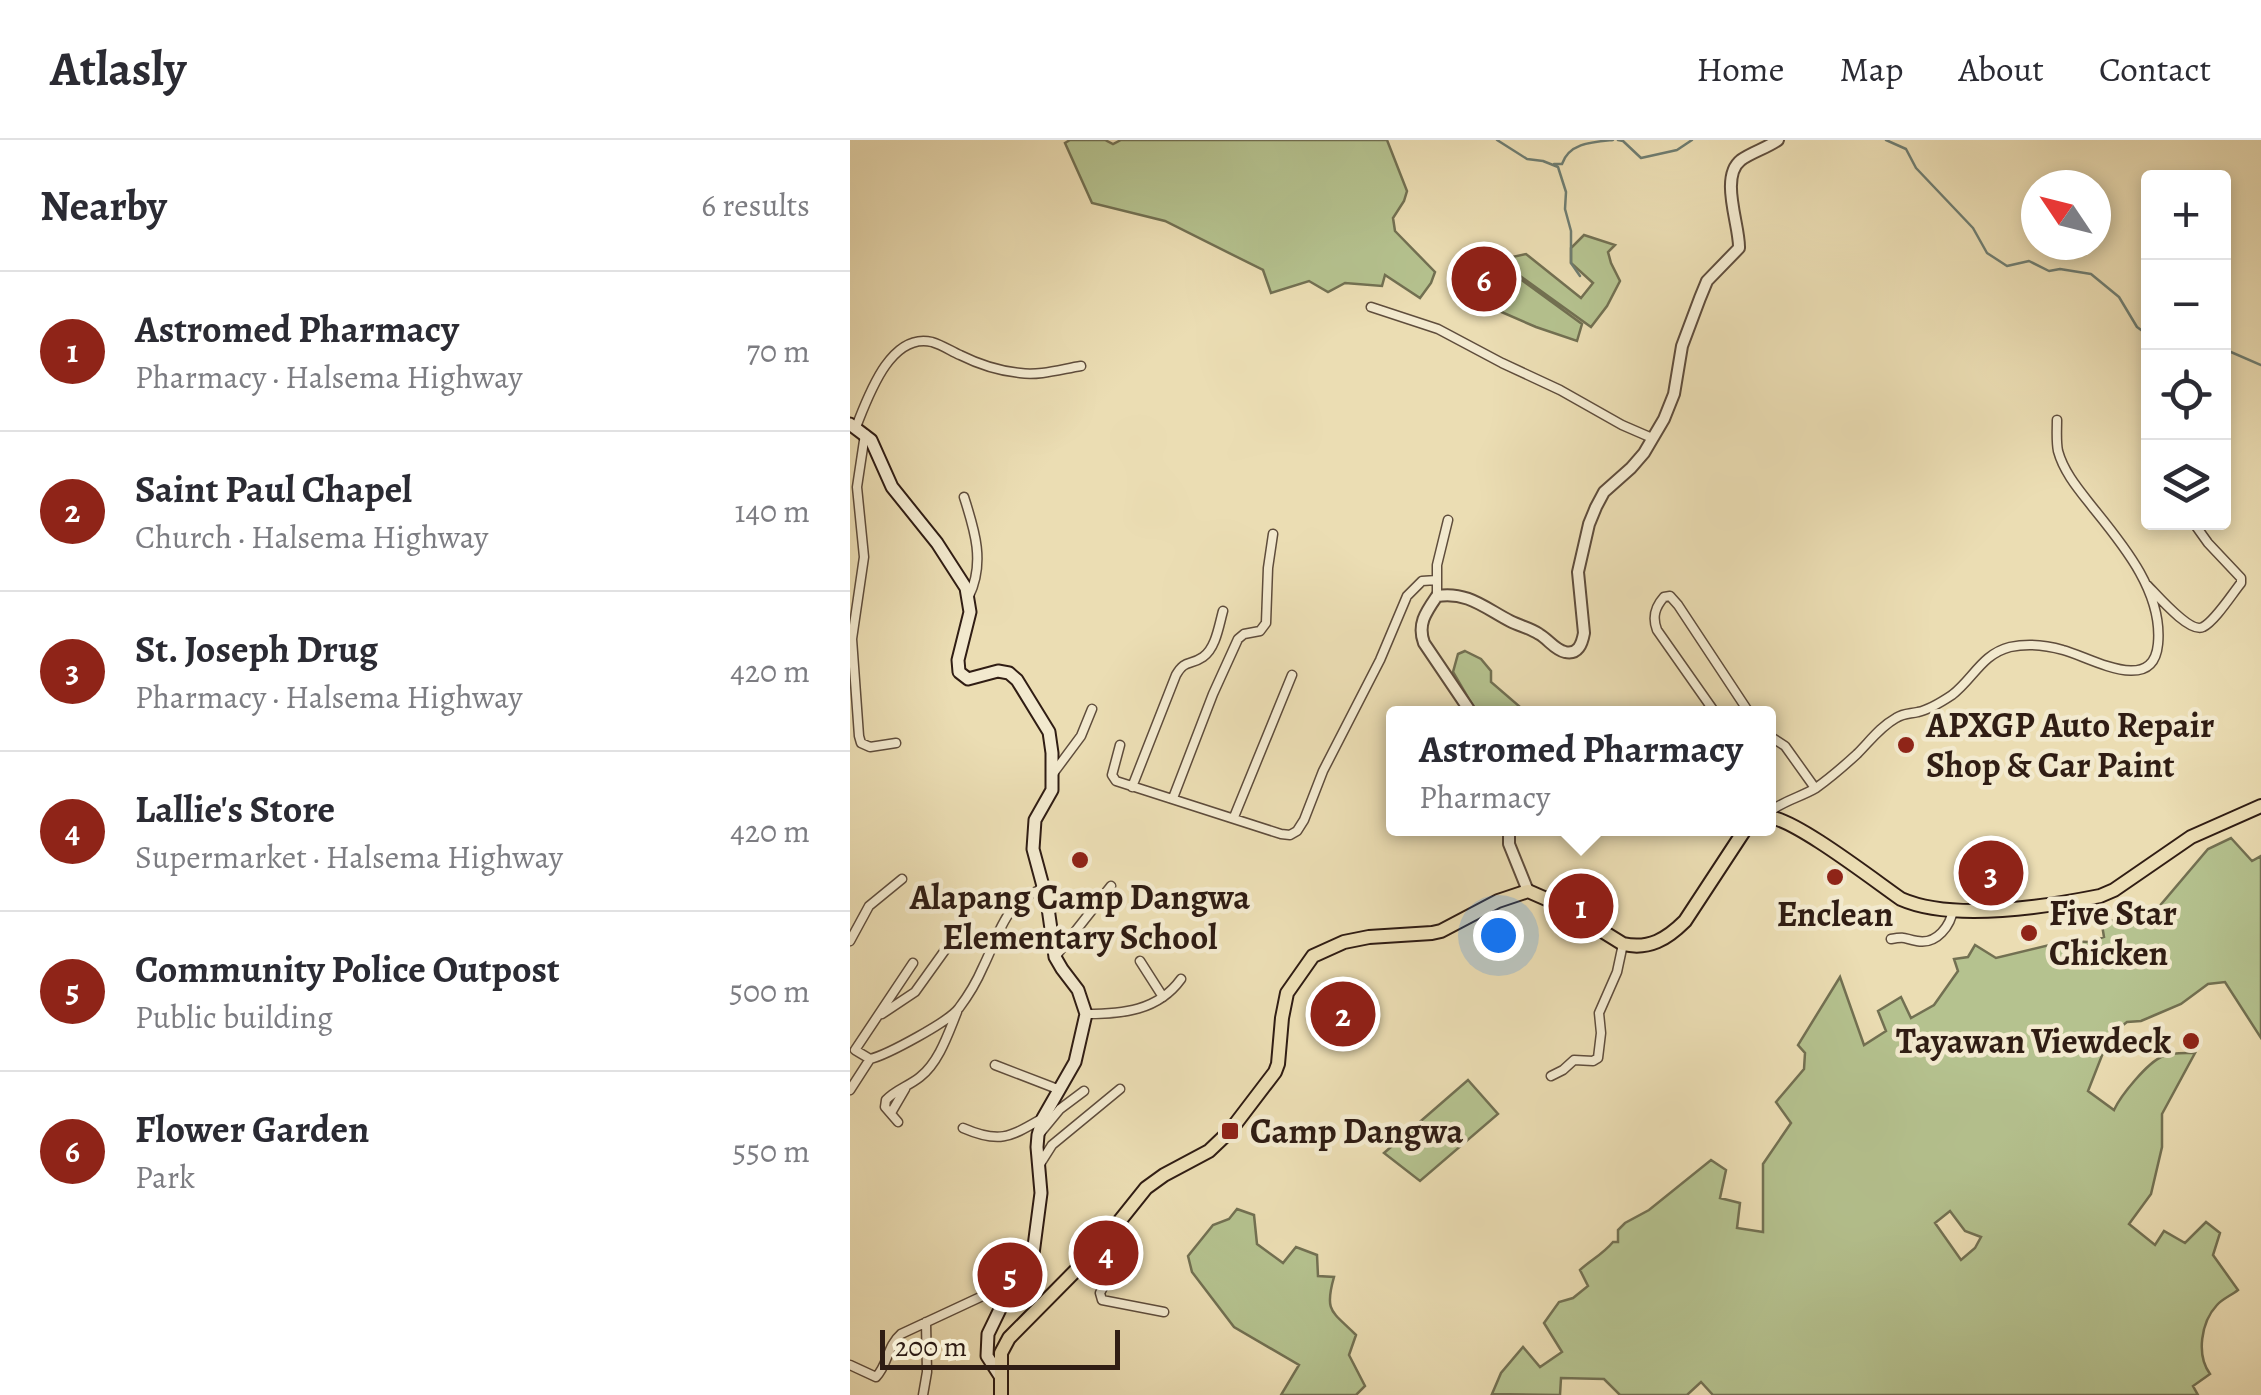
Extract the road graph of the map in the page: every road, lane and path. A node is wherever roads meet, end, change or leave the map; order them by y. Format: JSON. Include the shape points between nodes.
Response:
{"nodes":[{"id":1,"x":1778,"y":140,"type":"edge"},
{"id":2,"x":1371,"y":307,"type":"dead end"},
{"id":3,"x":1081,"y":366,"type":"dead end"},
{"id":4,"x":2057,"y":420,"type":"dead end"},
{"id":5,"x":857,"y":428,"type":"edge"},
{"id":6,"x":1652,"y":438,"type":"junction"},
{"id":7,"x":964,"y":498,"type":"dead end"},
{"id":8,"x":1448,"y":520,"type":"dead end"},
{"id":9,"x":2200,"y":530,"type":"edge"},
{"id":10,"x":1273,"y":534,"type":"dead end"},
{"id":11,"x":1436,"y":580,"type":"junction"},
{"id":12,"x":2144,"y":582,"type":"junction"},
{"id":13,"x":2155,"y":594,"type":"junction"},
{"id":14,"x":968,"y":596,"type":"junction"},
{"id":15,"x":1437,"y":596,"type":"junction"},
{"id":16,"x":2154,"y":607,"type":"junction"},
{"id":17,"x":1222,"y":610,"type":"dead end"},
{"id":18,"x":1292,"y":675,"type":"dead end"},
{"id":19,"x":1464,"y":706,"type":"edge"},
{"id":20,"x":1710,"y":706,"type":"edge"},
{"id":21,"x":1745,"y":706,"type":"edge"},
{"id":22,"x":1092,"y":710,"type":"dead end"},
{"id":23,"x":1776,"y":742,"type":"edge"},
{"id":24,"x":896,"y":743,"type":"dead end"},
{"id":25,"x":1120,"y":745,"type":"dead end"},
{"id":26,"x":1052,"y":775,"type":"junction"},
{"id":27,"x":1132,"y":787,"type":"junction"},
{"id":28,"x":1815,"y":788,"type":"junction"},
{"id":29,"x":1173,"y":798,"type":"junction"},
{"id":30,"x":2261,"y":806,"type":"edge"},
{"id":31,"x":1776,"y":810,"type":"edge"},
{"id":32,"x":1234,"y":817,"type":"junction"},
{"id":33,"x":1776,"y":817,"type":"edge"},
{"id":34,"x":1510,"y":836,"type":"edge"},
{"id":35,"x":1740,"y":836,"type":"edge"},
{"id":36,"x":902,"y":879,"type":"dead end"},
{"id":37,"x":1112,"y":886,"type":"dead end"},
{"id":38,"x":1043,"y":889,"type":"junction"},
{"id":39,"x":1528,"y":891,"type":"junction"},
{"id":40,"x":1953,"y":909,"type":"junction"},
{"id":41,"x":953,"y":938,"type":"dead end"},
{"id":42,"x":1891,"y":939,"type":"dead end"},
{"id":43,"x":850,"y":941,"type":"edge"},
{"id":44,"x":1623,"y":944,"type":"junction"},
{"id":45,"x":1055,"y":956,"type":"junction"},
{"id":46,"x":1140,"y":961,"type":"dead end"},
{"id":47,"x":912,"y":963,"type":"dead end"},
{"id":48,"x":1181,"y":979,"type":"dead end"},
{"id":49,"x":1163,"y":997,"type":"junction"},
{"id":50,"x":957,"y":1012,"type":"junction"},
{"id":51,"x":1086,"y":1014,"type":"junction"},
{"id":52,"x":878,"y":1016,"type":"junction"},
{"id":53,"x":852,"y":1054,"type":"edge"},
{"id":54,"x":870,"y":1059,"type":"junction"},
{"id":55,"x":995,"y":1065,"type":"dead end"},
{"id":56,"x":1550,"y":1076,"type":"dead end"},
{"id":57,"x":1120,"y":1089,"type":"dead end"},
{"id":58,"x":850,"y":1090,"type":"edge"},
{"id":59,"x":1060,"y":1090,"type":"junction"},
{"id":60,"x":1084,"y":1091,"type":"dead end"},
{"id":61,"x":1043,"y":1118,"type":"junction"},
{"id":62,"x":898,"y":1122,"type":"dead end"},
{"id":63,"x":963,"y":1128,"type":"dead end"},
{"id":64,"x":1038,"y":1135,"type":"junction"},
{"id":65,"x":1038,"y":1168,"type":"junction"},
{"id":66,"x":1098,"y":1248,"type":"junction"},
{"id":67,"x":1017,"y":1280,"type":"junction"},
{"id":68,"x":1164,"y":1312,"type":"dead end"},
{"id":69,"x":926,"y":1322,"type":"junction"},
{"id":70,"x":850,"y":1365,"type":"edge"},
{"id":71,"x":1000,"y":1376,"type":"junction"},
{"id":72,"x":923,"y":1395,"type":"edge"},
{"id":73,"x":1001,"y":1395,"type":"edge"}],
"edges":[{"from":1,"to":6,"type":"street","via":[[1735,168],[1739,248],[1707,282],[1682,346],[1670,408]]},
{"from":2,"to":6,"type":"street","via":[[1438,329]]},
{"from":3,"to":5,"type":"street","via":[[1023,374],[927,341],[912,343],[882,371]]},
{"from":4,"to":12,"type":"street","via":[[2064,466]]},
{"from":5,"to":14,"type":"main road"},
{"from":5,"to":24,"type":"street","via":[[864,557],[852,639],[858,736],[866,747]]},
{"from":6,"to":15,"type":"street","via":[[1604,492],[1589,524],[1578,572],[1584,633],[1578,650],[1562,651],[1476,600]]},
{"from":7,"to":14,"type":"street","via":[[978,556]]},
{"from":8,"to":11,"type":"street"},
{"from":9,"to":13,"type":"street","via":[[2240,583],[2202,628],[2193,628]]},
{"from":10,"to":29,"type":"street","via":[[1266,623],[1238,640]]},
{"from":11,"to":15,"type":"street"},
{"from":11,"to":32,"type":"street","via":[[1422,581],[1406,596],[1297,831],[1281,834]]},
{"from":12,"to":13,"type":"street"},
{"from":12,"to":16,"type":"street"},
{"from":13,"to":16,"type":"street"},
{"from":14,"to":26,"type":"main road","via":[[958,672],[968,679],[1002,671],[1012,676],[1049,732]]},
{"from":15,"to":19,"type":"street","via":[[1421,634]]},
{"from":16,"to":28,"type":"street","via":[[2158,646],[2140,670],[2040,645],[2008,648],[1985,659],[1950,696],[1885,724]]},
{"from":17,"to":27,"type":"street","via":[[1207,653],[1176,675]]},
{"from":18,"to":32,"type":"street"},
{"from":20,"to":21,"type":"street","via":[[1657,630],[1655,610],[1664,596],[1678,605]]},
{"from":22,"to":26,"type":"street"},
{"from":23,"to":28,"type":"street"},
{"from":25,"to":27,"type":"street","via":[[1112,778]]},
{"from":26,"to":38,"type":"main road","via":[[1032,836]]},
{"from":27,"to":29,"type":"street"},
{"from":28,"to":31,"type":"street"},
{"from":29,"to":32,"type":"street"},
{"from":30,"to":40,"type":"highway","via":[[2191,836],[2100,896],[1991,911]]},
{"from":33,"to":40,"type":"highway","via":[[1901,899]]},
{"from":34,"to":39,"type":"street"},
{"from":35,"to":44,"type":"highway","via":[[1674,933],[1645,946]]},
{"from":36,"to":43,"type":"street","via":[[868,906]]},
{"from":37,"to":45,"type":"street"},
{"from":38,"to":45,"type":"main road"},
{"from":38,"to":50,"type":"street","via":[[1012,908]]},
{"from":39,"to":44,"type":"highway"},
{"from":39,"to":66,"type":"highway","via":[[1432,933],[1370,936],[1313,956],[1288,993],[1278,1064],[1267,1082],[1218,1145],[1146,1188]]},
{"from":40,"to":42,"type":"street","via":[[1950,923],[1934,938]]},
{"from":41,"to":52,"type":"street","via":[[915,992]]},
{"from":44,"to":56,"type":"street","via":[[1598,1013],[1597,1060],[1574,1060]]},
{"from":45,"to":51,"type":"main road"},
{"from":46,"to":49,"type":"street"},
{"from":47,"to":52,"type":"street"},
{"from":48,"to":49,"type":"street"},
{"from":49,"to":51,"type":"street","via":[[1124,1014]]},
{"from":50,"to":54,"type":"street"},
{"from":50,"to":62,"type":"street","via":[[931,1066],[907,1086],[890,1114]]},
{"from":51,"to":59,"type":"main road","via":[[1080,1049]]},
{"from":52,"to":53,"type":"street"},
{"from":53,"to":54,"type":"street"},
{"from":54,"to":58,"type":"street"},
{"from":55,"to":59,"type":"street"},
{"from":57,"to":65,"type":"street","via":[[1048,1149]]},
{"from":59,"to":61,"type":"main road"},
{"from":60,"to":64,"type":"street"},
{"from":61,"to":63,"type":"street","via":[[1000,1138]]},
{"from":61,"to":64,"type":"main road"},
{"from":64,"to":65,"type":"main road"},
{"from":65,"to":67,"type":"main road","via":[[1036,1237]]},
{"from":66,"to":68,"type":"street","via":[[1114,1267],[1100,1297]]},
{"from":66,"to":71,"type":"highway","via":[[1009,1338]]},
{"from":67,"to":69,"type":"street"},
{"from":67,"to":71,"type":"main road","via":[[988,1334],[987,1356]]},
{"from":69,"to":70,"type":"street","via":[[896,1338],[876,1377]]},
{"from":69,"to":72,"type":"street"},
{"from":71,"to":73,"type":"highway"}]}
